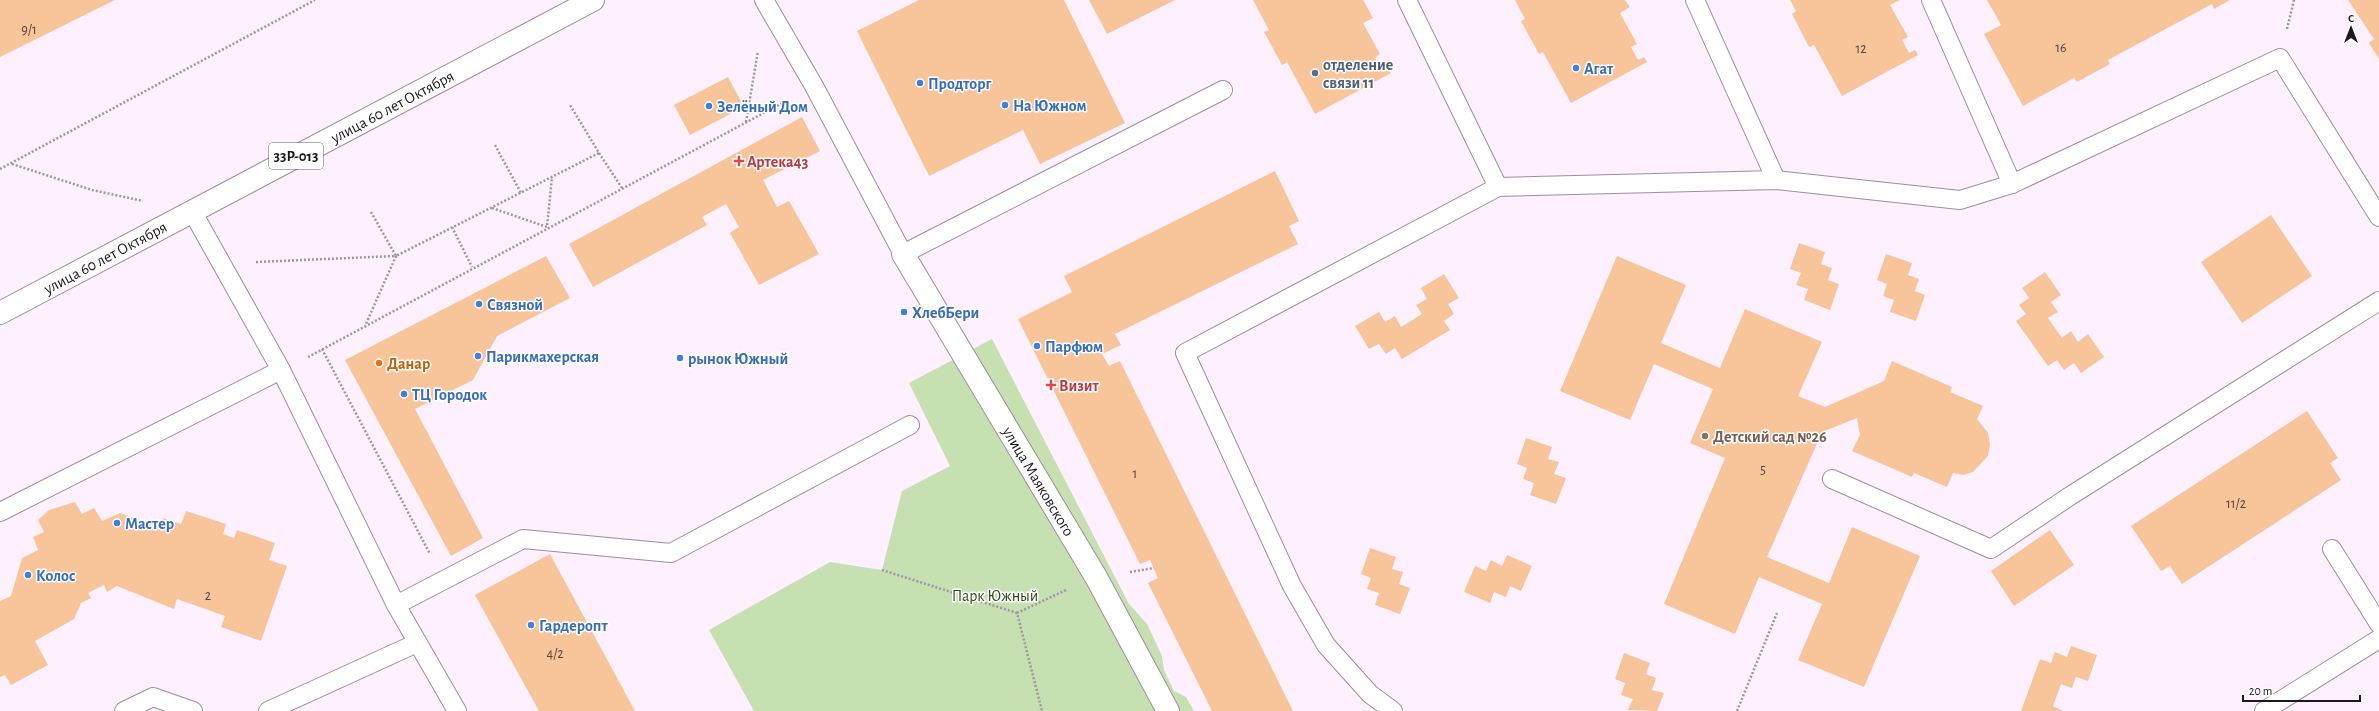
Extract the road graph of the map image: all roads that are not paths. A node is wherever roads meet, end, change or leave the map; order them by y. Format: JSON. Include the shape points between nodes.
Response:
{"nodes":[{"id":1,"x":593,"y":0,"type":"edge"},
{"id":2,"x":1407,"y":0,"type":"edge"},
{"id":3,"x":1695,"y":0,"type":"edge"},
{"id":4,"x":1931,"y":0,"type":"edge"},
{"id":5,"x":765,"y":1,"type":"edge"},
{"id":6,"x":1223,"y":90,"type":"dead end"},
{"id":7,"x":1776,"y":180,"type":"junction"},
{"id":8,"x":2012,"y":184,"type":"junction"},
{"id":9,"x":1498,"y":187,"type":"junction"},
{"id":10,"x":192,"y":211,"type":"junction"},
{"id":11,"x":2379,"y":217,"type":"edge"},
{"id":12,"x":903,"y":254,"type":"junction"},
{"id":13,"x":2379,"y":301,"type":"edge"},
{"id":14,"x":0,"y":313,"type":"edge"},
{"id":15,"x":281,"y":370,"type":"junction"},
{"id":16,"x":910,"y":425,"type":"dead end"},
{"id":17,"x":1832,"y":479,"type":"dead end"},
{"id":18,"x":0,"y":512,"type":"edge"},
{"id":19,"x":2332,"y":549,"type":"dead end"},
{"id":20,"x":396,"y":605,"type":"junction"},
{"id":21,"x":2379,"y":624,"type":"edge"},
{"id":22,"x":2379,"y":639,"type":"edge"},
{"id":23,"x":417,"y":643,"type":"junction"},
{"id":24,"x":124,"y":711,"type":"edge"},
{"id":25,"x":193,"y":711,"type":"edge"},
{"id":26,"x":268,"y":711,"type":"edge"},
{"id":27,"x":457,"y":711,"type":"edge"},
{"id":28,"x":1168,"y":711,"type":"edge"},
{"id":29,"x":1392,"y":711,"type":"edge"},
{"id":30,"x":2264,"y":711,"type":"edge"}],
"edges":[{"from":1,"to":10,"type":"main road","name":"улица 60 лет Октября","number":"33Р-013"},
{"from":2,"to":9,"type":"lane"},
{"from":3,"to":7,"type":"lane"},
{"from":4,"to":8,"type":"lane"},
{"from":5,"to":12,"type":"lane","via":[[814,86]]},
{"from":6,"to":12,"type":"lane"},
{"from":7,"to":8,"type":"lane","via":[[1960,200]]},
{"from":7,"to":9,"type":"lane"},
{"from":8,"to":11,"type":"lane","via":[[2280,58]]},
{"from":9,"to":29,"type":"lane","via":[[1185,353],[1292,586],[1326,645],[1370,694]]},
{"from":10,"to":14,"type":"main road","name":"улица 60 лет Октября","number":"33Р-013"},
{"from":10,"to":15,"type":"lane"},
{"from":12,"to":28,"type":"main road","name":"улица Маяковского","via":[[1096,577]]},
{"from":13,"to":17,"type":"lane","via":[[2070,496],[1991,549]]},
{"from":15,"to":18,"type":"lane"},
{"from":15,"to":20,"type":"lane"},
{"from":16,"to":20,"type":"lane","via":[[671,553],[523,539]]},
{"from":19,"to":21,"type":"lane"},
{"from":20,"to":23,"type":"lane"},
{"from":22,"to":30,"type":"lane"},
{"from":23,"to":26,"type":"lane"},
{"from":23,"to":27,"type":"lane"},
{"from":24,"to":25,"type":"lane","via":[[154,697]]}]}
